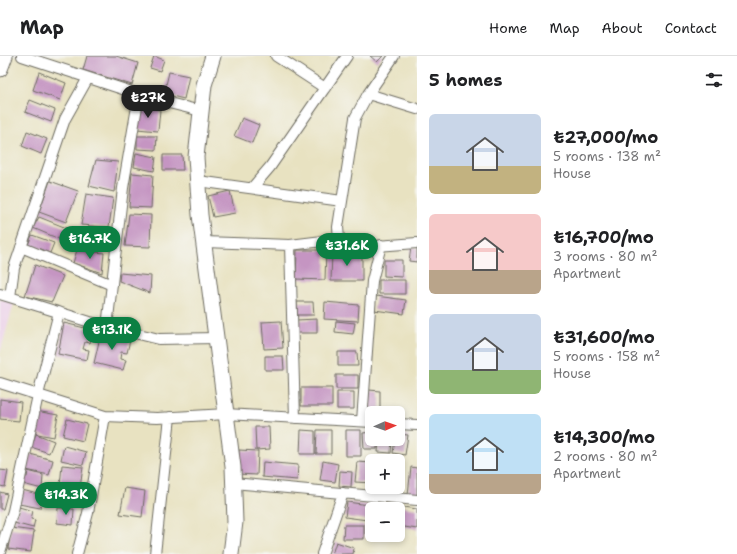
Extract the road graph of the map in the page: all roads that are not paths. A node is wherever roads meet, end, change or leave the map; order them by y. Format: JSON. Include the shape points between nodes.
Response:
{"nodes":[{"id":1,"x":5,"y":56,"type":"edge"},
{"id":2,"x":22,"y":56,"type":"edge"},
{"id":3,"x":213,"y":56,"type":"edge"},
{"id":4,"x":276,"y":56,"type":"edge"},
{"id":5,"x":347,"y":56,"type":"edge"},
{"id":6,"x":394,"y":56,"type":"edge"},
{"id":7,"x":0,"y":69,"type":"edge"},
{"id":8,"x":88,"y":78,"type":"junction"},
{"id":9,"x":325,"y":88,"type":"junction"},
{"id":10,"x":368,"y":94,"type":"junction"},
{"id":11,"x":139,"y":95,"type":"junction"},
{"id":12,"x":417,"y":109,"type":"edge"},
{"id":13,"x":201,"y":111,"type":"junction"},
{"id":14,"x":198,"y":181,"type":"junction"},
{"id":15,"x":252,"y":188,"type":"junction"},
{"id":16,"x":342,"y":201,"type":"junction"},
{"id":17,"x":339,"y":240,"type":"junction"},
{"id":18,"x":204,"y":242,"type":"junction"},
{"id":19,"x":417,"y":243,"type":"edge"},
{"id":20,"x":290,"y":244,"type":"junction"},
{"id":21,"x":381,"y":246,"type":"junction"},
{"id":22,"x":21,"y":247,"type":"junction"},
{"id":23,"x":112,"y":285,"type":"junction"},
{"id":24,"x":5,"y":295,"type":"edge"},
{"id":25,"x":59,"y":312,"type":"junction"},
{"id":26,"x":108,"y":326,"type":"junction"},
{"id":27,"x":217,"y":338,"type":"junction"},
{"id":28,"x":0,"y":383,"type":"edge"},
{"id":29,"x":38,"y":395,"type":"junction"},
{"id":30,"x":368,"y":406,"type":"edge"},
{"id":31,"x":226,"y":414,"type":"junction"},
{"id":32,"x":105,"y":416,"type":"junction"},
{"id":33,"x":170,"y":417,"type":"junction"},
{"id":34,"x":295,"y":418,"type":"junction"},
{"id":35,"x":365,"y":422,"type":"edge"},
{"id":36,"x":405,"y":424,"type":"edge"},
{"id":37,"x":417,"y":425,"type":"edge"},
{"id":38,"x":233,"y":483,"type":"junction"},
{"id":39,"x":343,"y":493,"type":"junction"},
{"id":40,"x":417,"y":500,"type":"edge"},
{"id":41,"x":0,"y":552,"type":"edge"},
{"id":42,"x":77,"y":554,"type":"edge"},
{"id":43,"x":155,"y":554,"type":"edge"},
{"id":44,"x":231,"y":554,"type":"edge"},
{"id":45,"x":322,"y":554,"type":"edge"}],
"edges":[{"from":1,"to":7,"type":"street"},
{"from":2,"to":8,"type":"street"},
{"from":3,"to":13,"type":"street","via":[[204,85]]},
{"from":4,"to":9,"type":"street"},
{"from":5,"to":9,"type":"street"},
{"from":6,"to":10,"type":"street"},
{"from":8,"to":11,"type":"street"},
{"from":8,"to":22,"type":"street","via":[[65,119]]},
{"from":9,"to":15,"type":"street","via":[[270,167]]},
{"from":10,"to":12,"type":"street"},
{"from":10,"to":16,"type":"street","via":[[355,118]]},
{"from":11,"to":13,"type":"street"},
{"from":11,"to":23,"type":"street","via":[[123,188]]},
{"from":13,"to":14,"type":"street","via":[[196,157]]},
{"from":14,"to":15,"type":"street"},
{"from":14,"to":18,"type":"street"},
{"from":15,"to":16,"type":"street"},
{"from":16,"to":17,"type":"street"},
{"from":17,"to":20,"type":"street"},
{"from":17,"to":21,"type":"street","via":[[350,248]]},
{"from":18,"to":20,"type":"street"},
{"from":18,"to":27,"type":"street"},
{"from":19,"to":21,"type":"street"},
{"from":20,"to":34,"type":"street"},
{"from":21,"to":30,"type":"street","via":[[372,281]]},
{"from":22,"to":23,"type":"street"},
{"from":22,"to":24,"type":"street"},
{"from":23,"to":26,"type":"street"},
{"from":24,"to":25,"type":"street"},
{"from":25,"to":26,"type":"street"},
{"from":25,"to":29,"type":"street"},
{"from":26,"to":27,"type":"street","via":[[159,339]]},
{"from":27,"to":31,"type":"street"},
{"from":28,"to":29,"type":"street"},
{"from":29,"to":32,"type":"street"},
{"from":29,"to":41,"type":"street","via":[[13,511]]},
{"from":31,"to":33,"type":"street"},
{"from":31,"to":34,"type":"street"},
{"from":31,"to":38,"type":"street"},
{"from":32,"to":33,"type":"street"},
{"from":32,"to":42,"type":"street","via":[[88,513]]},
{"from":33,"to":43,"type":"street"},
{"from":34,"to":35,"type":"street"},
{"from":36,"to":37,"type":"street"},
{"from":38,"to":39,"type":"street"},
{"from":38,"to":44,"type":"street","via":[[235,522]]},
{"from":39,"to":40,"type":"street"},
{"from":39,"to":45,"type":"street"}]}
